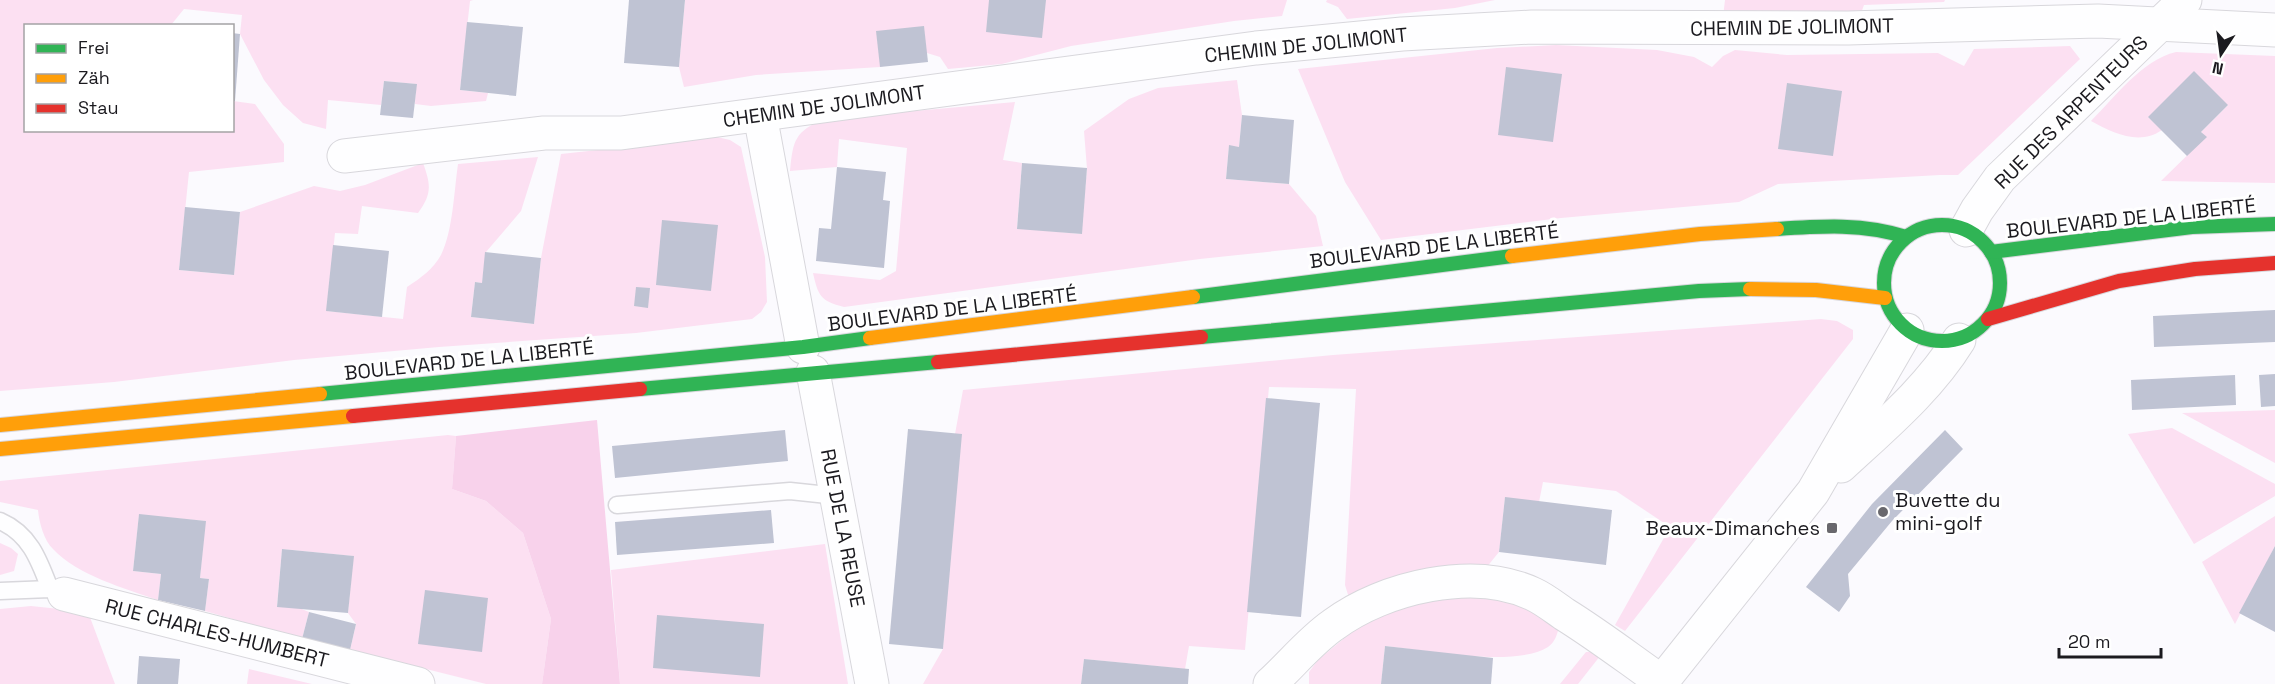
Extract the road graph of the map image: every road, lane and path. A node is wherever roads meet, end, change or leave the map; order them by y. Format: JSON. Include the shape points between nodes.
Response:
{"nodes":[{"id":1,"x":2185,"y":0,"type":"edge"},
{"id":2,"x":2159,"y":25,"type":"junction"},
{"id":3,"x":2275,"y":30,"type":"edge"},
{"id":4,"x":760,"y":115,"type":"junction"},
{"id":5,"x":344,"y":156,"type":"dead end"},
{"id":6,"x":2275,"y":224,"type":"edge"},
{"id":7,"x":1966,"y":230,"type":"junction"},
{"id":8,"x":1906,"y":237,"type":"junction"},
{"id":9,"x":1991,"y":252,"type":"junction"},
{"id":10,"x":2275,"y":263,"type":"edge"},
{"id":11,"x":1885,"y":298,"type":"junction"},
{"id":12,"x":1988,"y":319,"type":"junction"},
{"id":13,"x":1907,"y":330,"type":"junction"},
{"id":14,"x":1959,"y":340,"type":"junction"},
{"id":15,"x":808,"y":360,"type":"junction"},
{"id":16,"x":0,"y":425,"type":"edge"},
{"id":17,"x":0,"y":449,"type":"edge"},
{"id":18,"x":1813,"y":492,"type":"junction"},
{"id":19,"x":837,"y":496,"type":"junction"},
{"id":20,"x":617,"y":505,"type":"dead end"},
{"id":21,"x":0,"y":521,"type":"edge"},
{"id":22,"x":0,"y":591,"type":"edge"},
{"id":23,"x":57,"y":591,"type":"junction"},
{"id":24,"x":1661,"y":683,"type":"edge"},
{"id":25,"x":418,"y":684,"type":"edge"},
{"id":26,"x":872,"y":684,"type":"edge"},
{"id":27,"x":1270,"y":684,"type":"edge"}],
"edges":[{"from":1,"to":2,"type":"street","name":"RUE DES ARPENTEURS"},
{"from":2,"to":3,"type":"street","name":"CHEMIN DE JOLIMONT"},
{"from":2,"to":4,"type":"street","name":"CHEMIN DE JOLIMONT","via":[[2098,21],[1836,28],[1532,27],[1402,34],[1256,48]]},
{"from":2,"to":7,"type":"street","name":"RUE DES ARPENTEURS","via":[[2000,178]]},
{"from":4,"to":5,"type":"street","name":"CHEMIN DE JOLIMONT","via":[[621,133],[544,133]]},
{"from":4,"to":15,"type":"street","name":"RUE DE LA REUSE"},
{"from":6,"to":9,"type":"main road","name":"BOULEVARD DE LA LIBERTÉ","via":[[2192,227]]},
{"from":7,"to":8,"type":"main road","via":[[1935,225]]},
{"from":7,"to":9,"type":"main road","via":[[1980,238]]},
{"from":8,"to":11,"type":"main road","via":[[1886,264]]},
{"from":8,"to":15,"type":"main road","name":"BOULEVARD DE LA LIBERTÉ","via":[[1885,230],[1834,225],[1700,234],[1508,256]]},
{"from":9,"to":12,"type":"main road","via":[[2001,286]]},
{"from":10,"to":12,"type":"main road","via":[[2119,280]]},
{"from":11,"to":13,"type":"main road","via":[[1893,316]]},
{"from":11,"to":15,"type":"main road","name":"BOULEVARD DE LA LIBERTÉ","via":[[1770,287],[1699,291]]},
{"from":12,"to":14,"type":"main road"},
{"from":13,"to":14,"type":"main road","via":[[1923,339]]},
{"from":13,"to":18,"type":"street"},
{"from":14,"to":18,"type":"street","via":[[1943,366],[1908,404]]},
{"from":15,"to":16,"type":"main road","name":"BOULEVARD DE LA LIBERTÉ"},
{"from":15,"to":17,"type":"main road","name":"BOULEVARD DE LA LIBERTÉ"},
{"from":15,"to":19,"type":"street","name":"RUE DE LA REUSE"},
{"from":18,"to":24,"type":"street"},
{"from":19,"to":20,"type":"lane","via":[[790,491]]},
{"from":19,"to":26,"type":"street","name":"RUE DE LA REUSE"},
{"from":21,"to":23,"type":"lane","via":[[13,526],[32,546]]},
{"from":22,"to":23,"type":"lane","name":"RUE CHARLES-HUMBERT"},
{"from":23,"to":25,"type":"street","name":"RUE CHARLES-HUMBERT"},
{"from":24,"to":27,"type":"street","via":[[1534,594],[1509,585],[1478,581],[1416,588],[1357,609],[1332,626]]}]}
